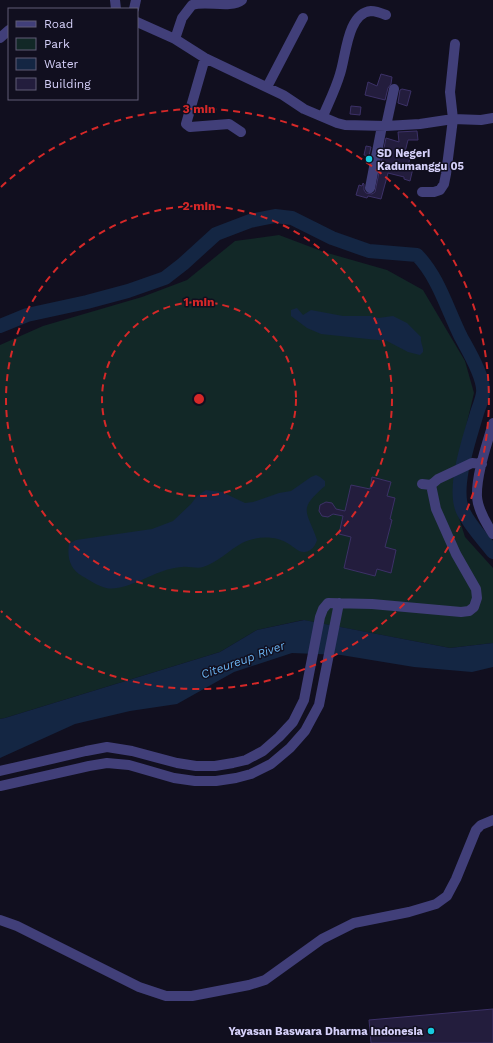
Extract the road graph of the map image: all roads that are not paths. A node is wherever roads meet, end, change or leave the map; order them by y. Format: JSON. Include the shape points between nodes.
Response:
{"nodes":[{"id":1,"x":242,"y":0,"type":"edge"},
{"id":2,"x":199,"y":2,"type":"edge"},
{"id":3,"x":386,"y":15,"type":"dead end"},
{"id":4,"x":303,"y":18,"type":"dead end"},
{"id":5,"x":138,"y":22,"type":"edge"},
{"id":6,"x":8,"y":31,"type":"edge"},
{"id":7,"x":0,"y":38,"type":"edge"},
{"id":8,"x":175,"y":39,"type":"junction"},
{"id":9,"x":455,"y":44,"type":"dead end"},
{"id":10,"x":205,"y":58,"type":"junction"},
{"id":11,"x":267,"y":87,"type":"junction"},
{"id":12,"x":394,"y":89,"type":"dead end"},
{"id":13,"x":323,"y":116,"type":"junction"},
{"id":14,"x":453,"y":118,"type":"junction"},
{"id":15,"x":493,"y":118,"type":"edge"},
{"id":16,"x":384,"y":126,"type":"junction"},
{"id":17,"x":241,"y":132,"type":"dead end"},
{"id":18,"x":370,"y":188,"type":"dead end"},
{"id":19,"x":422,"y":192,"type":"dead end"},
{"id":20,"x":493,"y":423,"type":"edge"},
{"id":21,"x":477,"y":463,"type":"junction"},
{"id":22,"x":493,"y":534,"type":"edge"},
{"id":23,"x":339,"y":603,"type":"junction"},
{"id":24,"x":307,"y":687,"type":"junction"},
{"id":25,"x":322,"y":690,"type":"junction"},
{"id":26,"x":0,"y":771,"type":"edge"},
{"id":27,"x":0,"y":786,"type":"edge"},
{"id":28,"x":493,"y":820,"type":"edge"},
{"id":29,"x":0,"y":920,"type":"edge"}],
"edges":[{"from":1,"to":2,"type":"street","via":[[232,4]]},
{"from":2,"to":8,"type":"street","via":[[192,4],[182,18]]},
{"from":3,"to":13,"type":"street","via":[[372,11],[357,18],[348,39],[341,73]]},
{"from":4,"to":11,"type":"street"},
{"from":5,"to":8,"type":"street"},
{"from":6,"to":7,"type":"street"},
{"from":8,"to":10,"type":"street"},
{"from":9,"to":14,"type":"street","via":[[450,92]]},
{"from":10,"to":11,"type":"street"},
{"from":10,"to":17,"type":"street","via":[[186,124],[190,127],[229,124]]},
{"from":11,"to":13,"type":"street","via":[[304,109]]},
{"from":12,"to":16,"type":"street"},
{"from":13,"to":16,"type":"street","via":[[345,125]]},
{"from":14,"to":15,"type":"street"},
{"from":14,"to":16,"type":"street","via":[[420,124]]},
{"from":14,"to":19,"type":"street","via":[[444,184],[440,190]]},
{"from":16,"to":18,"type":"street"},
{"from":20,"to":21,"type":"street"},
{"from":21,"to":22,"type":"street","via":[[477,497],[485,521]]},
{"from":21,"to":23,"type":"street","via":[[430,482],[436,509],[456,554],[476,589],[478,598],[474,606],[469,611],[461,612]]},
{"from":23,"to":24,"type":"street","via":[[328,603],[323,609]]},
{"from":23,"to":25,"type":"street"},
{"from":24,"to":25,"type":"street"},
{"from":24,"to":26,"type":"street","via":[[304,700],[293,722],[263,751],[246,760],[215,766],[196,766],[107,747]]},
{"from":25,"to":27,"type":"street","via":[[319,705],[305,731],[271,764],[252,774],[216,781],[195,781],[174,778],[129,765],[107,763]]},
{"from":28,"to":29,"type":"street","via":[[476,830],[447,896],[436,904],[354,923],[322,939],[265,980],[218,992],[192,996],[158,994]]}]}
